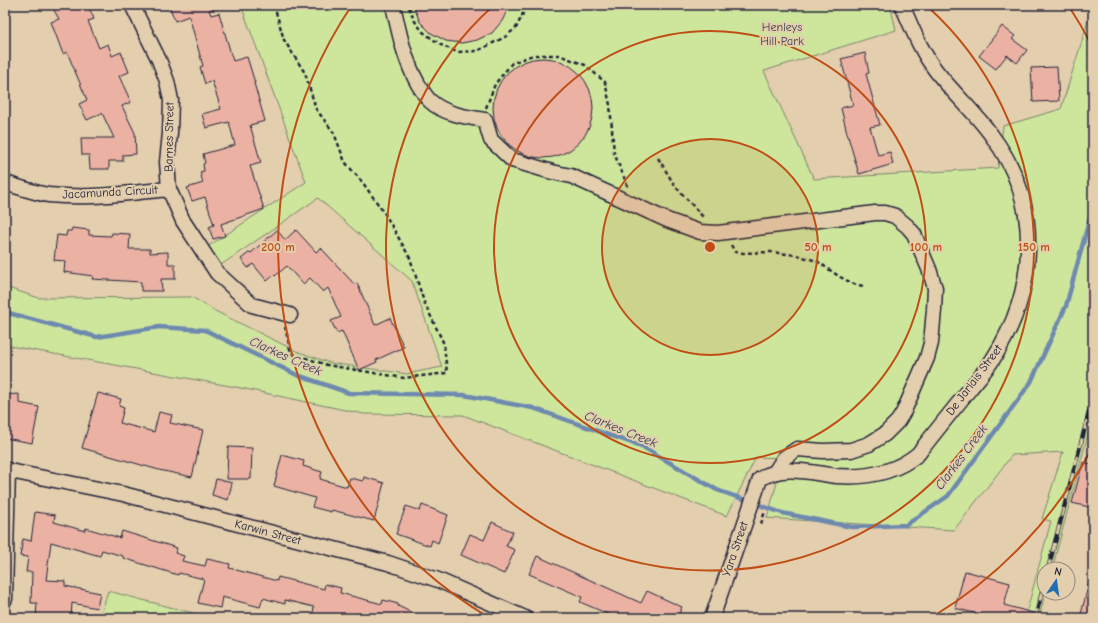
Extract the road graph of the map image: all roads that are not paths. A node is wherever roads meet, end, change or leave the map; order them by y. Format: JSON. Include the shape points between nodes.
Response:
{"nodes":[{"id":1,"x":132,"y":5,"type":"edge"},
{"id":2,"x":393,"y":5,"type":"edge"},
{"id":3,"x":902,"y":5,"type":"edge"},
{"id":4,"x":5,"y":183,"type":"edge"},
{"id":5,"x":169,"y":189,"type":"junction"},
{"id":6,"x":286,"y":314,"type":"road end"},
{"id":7,"x":6,"y":470,"type":"edge"},
{"id":8,"x":775,"y":472,"type":"junction"},
{"id":9,"x":758,"y":483,"type":"joint"},
{"id":10,"x":5,"y":599,"type":"edge"},
{"id":11,"x":524,"y":618,"type":"edge"},
{"id":12,"x":712,"y":618,"type":"edge"}],
"edges":[{"from":1,"to":5,"type":"street","name":"Barnes Street","via":[[159,60],[171,100],[167,162]]},
{"from":2,"to":8,"type":"street","via":[[410,69],[425,95],[431,102],[449,112],[485,120],[492,140],[512,160],[571,176],[667,220],[700,232],[718,233],[886,213],[895,216],[914,234],[935,288],[934,310],[927,358],[904,411],[890,429],[869,444],[852,450],[797,449],[784,458]]},
{"from":3,"to":8,"type":"street","name":"De Jarlais Street","via":[[926,56],[992,136],[1015,176],[1028,226],[1028,268],[1021,296],[1014,321],[992,361],[918,454],[910,460],[893,470],[857,476],[787,470]]},
{"from":4,"to":5,"type":"street","name":"Jacamunda Circuit","via":[[48,195],[73,197]]},
{"from":5,"to":6,"type":"street","name":"Barnes Street","via":[[183,221],[217,273],[252,305]]},
{"from":7,"to":10,"type":"street"},
{"from":7,"to":11,"type":"street","name":"Karwin Street","via":[[123,494],[388,563],[438,580]]},
{"from":8,"to":9,"type":"street","name":"De Jarlais Street","via":[[767,474]]},
{"from":9,"to":12,"type":"street","name":"Yara Street"}]}
